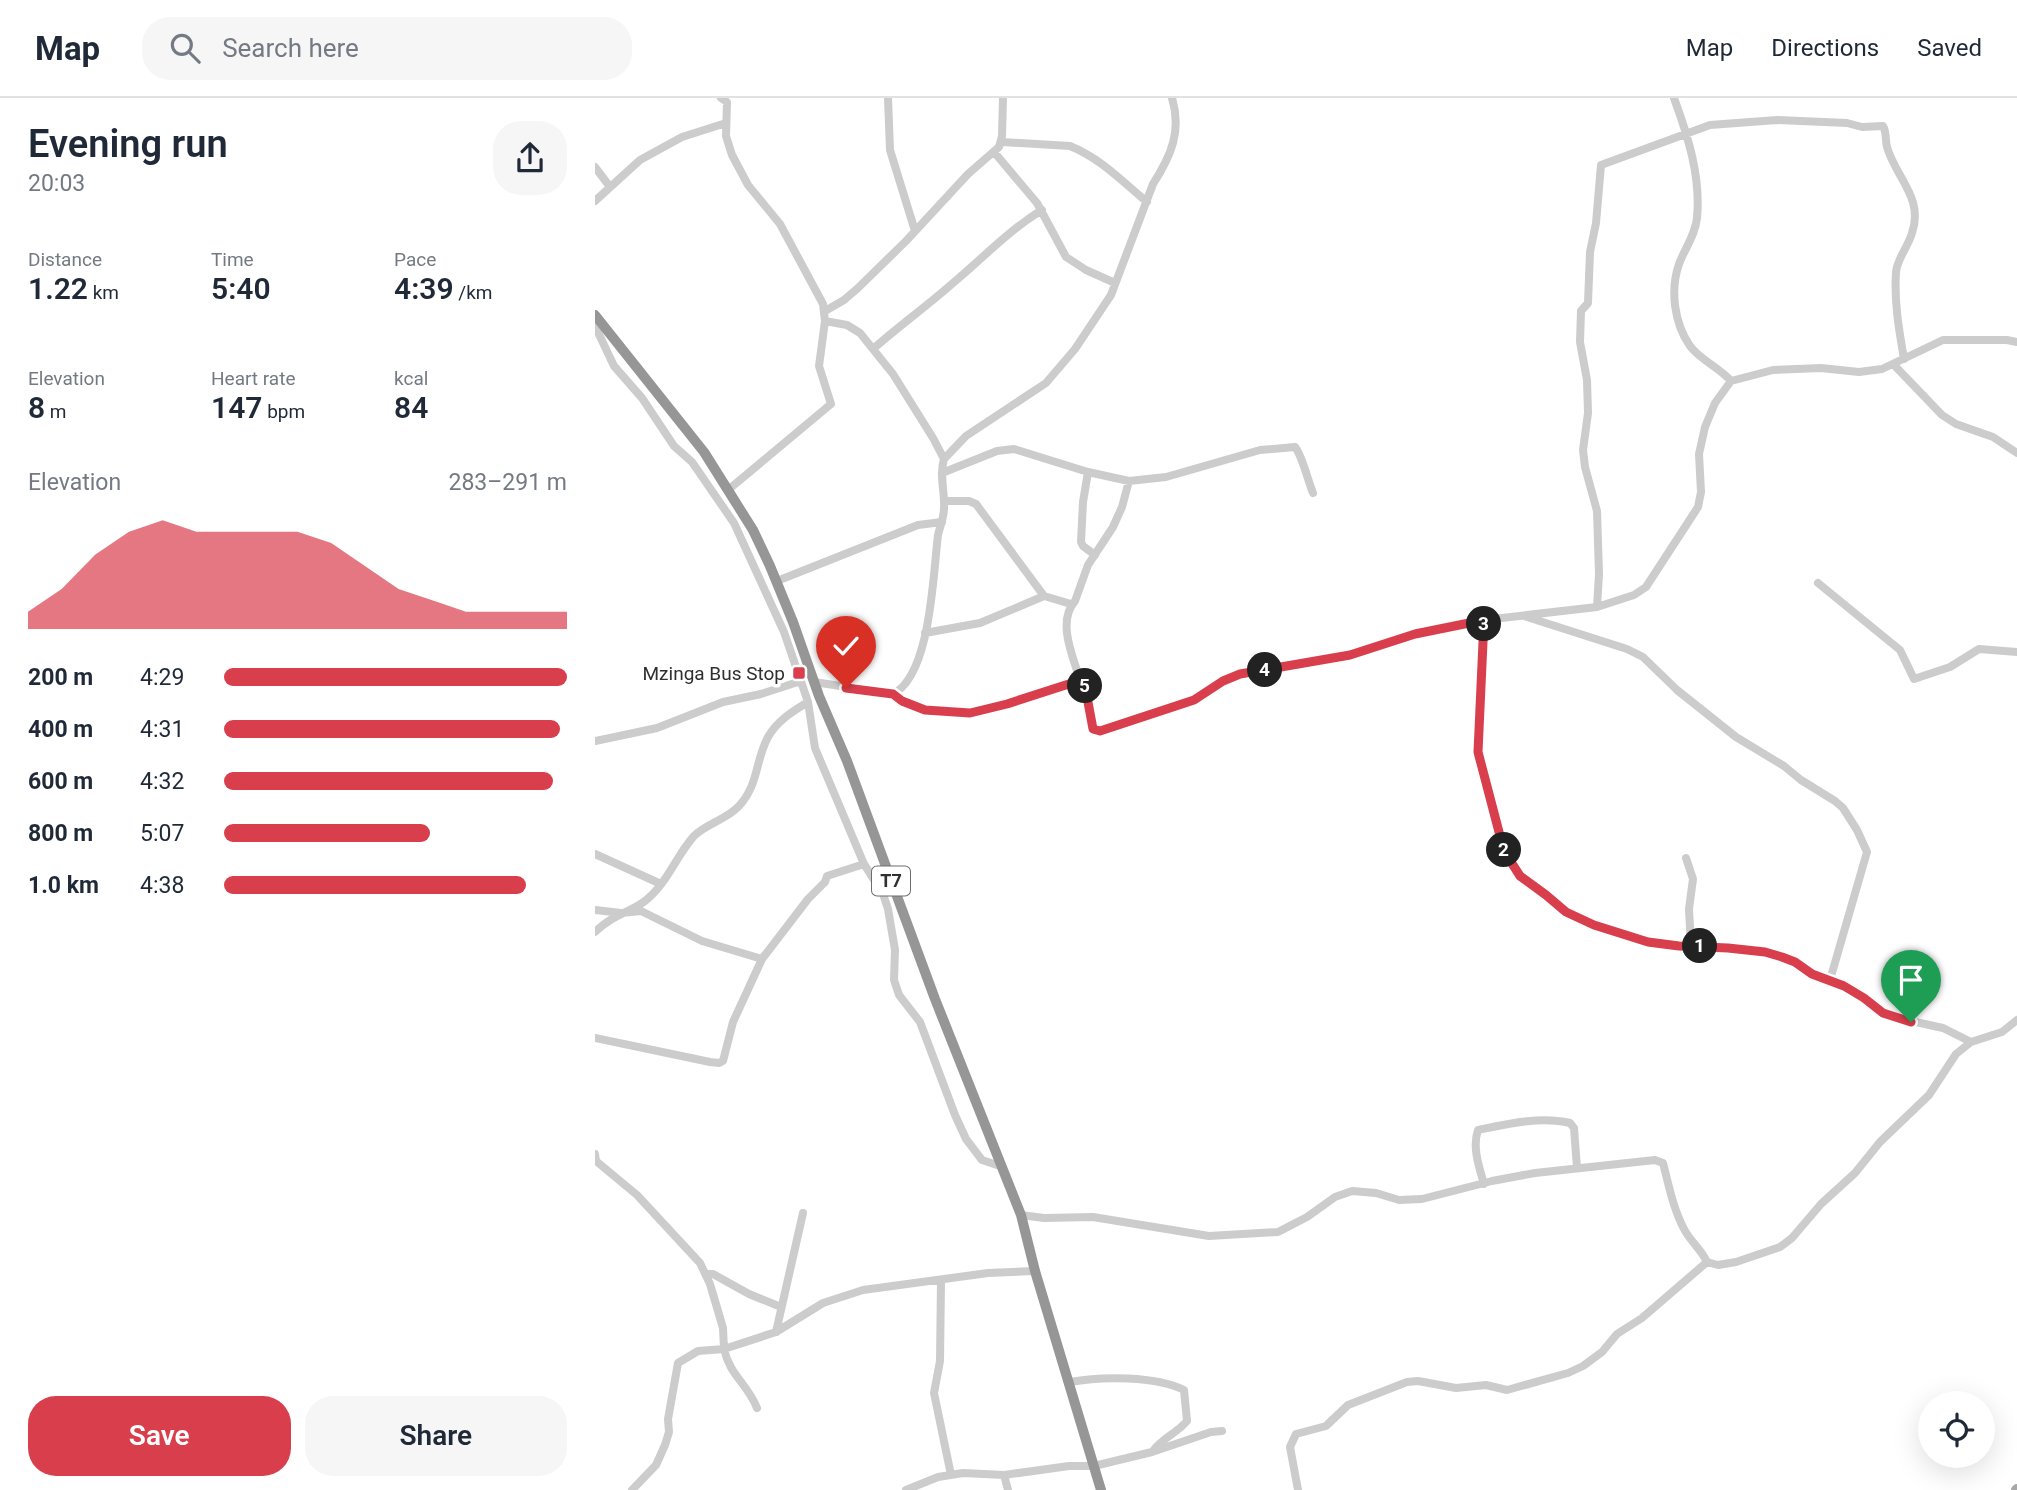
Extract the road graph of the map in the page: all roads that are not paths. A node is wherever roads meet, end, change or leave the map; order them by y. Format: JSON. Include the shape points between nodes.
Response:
{"nodes":[{"id":1,"x":888,"y":98,"type":"edge"},
{"id":2,"x":1003,"y":98,"type":"edge"},
{"id":3,"x":1172,"y":98,"type":"edge"},
{"id":4,"x":1674,"y":98,"type":"edge"},
{"id":5,"x":726,"y":100,"type":"edge"},
{"id":6,"x":726,"y":123,"type":"junction"},
{"id":7,"x":1687,"y":132,"type":"junction"},
{"id":8,"x":1002,"y":142,"type":"junction"},
{"id":9,"x":994,"y":152,"type":"junction"},
{"id":10,"x":595,"y":167,"type":"edge"},
{"id":11,"x":610,"y":187,"type":"junction"},
{"id":12,"x":595,"y":201,"type":"edge"},
{"id":13,"x":1147,"y":202,"type":"junction"},
{"id":14,"x":1042,"y":210,"type":"junction"},
{"id":15,"x":915,"y":231,"type":"junction"},
{"id":16,"x":1115,"y":283,"type":"junction"},
{"id":17,"x":825,"y":311,"type":"junction"},
{"id":18,"x":595,"y":315,"type":"edge"},
{"id":19,"x":825,"y":321,"type":"junction"},
{"id":20,"x":595,"y":326,"type":"edge"},
{"id":21,"x":2017,"y":342,"type":"edge"},
{"id":22,"x":873,"y":349,"type":"junction"},
{"id":23,"x":1904,"y":359,"type":"junction"},
{"id":24,"x":1894,"y":365,"type":"junction"},
{"id":25,"x":1731,"y":381,"type":"junction"},
{"id":26,"x":2017,"y":453,"type":"edge"},
{"id":27,"x":944,"y":459,"type":"junction"},
{"id":28,"x":1089,"y":472,"type":"junction"},
{"id":29,"x":942,"y":473,"type":"junction"},
{"id":30,"x":1129,"y":481,"type":"junction"},
{"id":31,"x":728,"y":490,"type":"junction"},
{"id":32,"x":1313,"y":493,"type":"dead end"},
{"id":33,"x":944,"y":502,"type":"junction"},
{"id":34,"x":942,"y":522,"type":"junction"},
{"id":35,"x":1095,"y":555,"type":"junction"},
{"id":36,"x":776,"y":581,"type":"junction"},
{"id":37,"x":1818,"y":583,"type":"dead end"},
{"id":38,"x":1044,"y":596,"type":"junction"},
{"id":39,"x":1071,"y":604,"type":"junction"},
{"id":40,"x":1597,"y":607,"type":"junction"},
{"id":41,"x":1524,"y":617,"type":"junction"},
{"id":42,"x":1484,"y":620,"type":"junction"},
{"id":43,"x":925,"y":633,"type":"junction"},
{"id":44,"x":2017,"y":652,"type":"edge"},
{"id":45,"x":801,"y":681,"type":"junction"},
{"id":46,"x":814,"y":682,"type":"junction"},
{"id":47,"x":1081,"y":683,"type":"junction"},
{"id":48,"x":893,"y":694,"type":"junction"},
{"id":49,"x":808,"y":702,"type":"junction"},
{"id":50,"x":595,"y":741,"type":"edge"},
{"id":51,"x":595,"y":854,"type":"edge"},
{"id":52,"x":1686,"y":858,"type":"dead end"},
{"id":53,"x":864,"y":864,"type":"junction"},
{"id":54,"x":661,"y":884,"type":"junction"},
{"id":55,"x":595,"y":910,"type":"edge"},
{"id":56,"x":621,"y":913,"type":"junction"},
{"id":57,"x":595,"y":932,"type":"edge"},
{"id":58,"x":1691,"y":946,"type":"junction"},
{"id":59,"x":762,"y":959,"type":"junction"},
{"id":60,"x":1830,"y":980,"type":"junction"},
{"id":61,"x":2017,"y":1020,"type":"edge"},
{"id":62,"x":595,"y":1038,"type":"edge"},
{"id":63,"x":1971,"y":1042,"type":"junction"},
{"id":64,"x":595,"y":1159,"type":"edge"},
{"id":65,"x":1000,"y":1166,"type":"junction"},
{"id":66,"x":1577,"y":1168,"type":"junction"},
{"id":67,"x":1484,"y":1184,"type":"junction"},
{"id":68,"x":803,"y":1213,"type":"dead end"},
{"id":69,"x":1021,"y":1215,"type":"junction"},
{"id":70,"x":1707,"y":1262,"type":"junction"},
{"id":71,"x":1035,"y":1271,"type":"junction"},
{"id":72,"x":707,"y":1274,"type":"junction"},
{"id":73,"x":941,"y":1281,"type":"junction"},
{"id":74,"x":781,"y":1307,"type":"junction"},
{"id":75,"x":776,"y":1332,"type":"junction"},
{"id":76,"x":724,"y":1349,"type":"junction"},
{"id":77,"x":1070,"y":1382,"type":"junction"},
{"id":78,"x":757,"y":1408,"type":"dead end"},
{"id":79,"x":1221,"y":1431,"type":"dead end"},
{"id":80,"x":1152,"y":1452,"type":"junction"},
{"id":81,"x":1094,"y":1466,"type":"junction"},
{"id":82,"x":951,"y":1475,"type":"junction"},
{"id":83,"x":1004,"y":1475,"type":"junction"},
{"id":84,"x":632,"y":1490,"type":"edge"},
{"id":85,"x":907,"y":1490,"type":"edge"},
{"id":86,"x":1008,"y":1490,"type":"edge"},
{"id":87,"x":1101,"y":1490,"type":"edge"},
{"id":88,"x":1298,"y":1490,"type":"edge"}],
"edges":[{"from":1,"to":15,"type":"street","via":[[890,150]]},
{"from":2,"to":8,"type":"street"},
{"from":3,"to":13,"type":"street","via":[[1177,116],[1174,139]]},
{"from":4,"to":7,"type":"street"},
{"from":5,"to":6,"type":"street"},
{"from":6,"to":11,"type":"street","via":[[667,144]]},
{"from":6,"to":17,"type":"street","via":[[732,155],[748,185],[780,223]]},
{"from":7,"to":23,"type":"street","via":[[1710,125],[1777,120],[1885,129],[1887,146],[1915,206],[1912,233],[1896,272],[1896,318]]},
{"from":7,"to":25,"type":"street","via":[[1695,166],[1697,217],[1692,240],[1679,264],[1675,307],[1691,348]]},
{"from":7,"to":40,"type":"street","via":[[1601,165],[1580,342],[1588,413],[1583,450],[1597,511]]},
{"from":8,"to":9,"type":"street"},
{"from":8,"to":13,"type":"street","via":[[1080,150]]},
{"from":9,"to":14,"type":"street"},
{"from":9,"to":15,"type":"street"},
{"from":10,"to":11,"type":"street"},
{"from":11,"to":12,"type":"street"},
{"from":13,"to":16,"type":"street"},
{"from":14,"to":16,"type":"street","via":[[1066,257]]},
{"from":14,"to":22,"type":"street","via":[[1017,225]]},
{"from":15,"to":17,"type":"street","via":[[858,288]]},
{"from":16,"to":27,"type":"street","via":[[1097,317],[1047,383],[966,436]]},
{"from":17,"to":19,"type":"street"},
{"from":18,"to":31,"type":"highway","number":"T7","via":[[704,452]]},
{"from":19,"to":22,"type":"street","via":[[854,328]]},
{"from":19,"to":31,"type":"street","via":[[819,366],[831,404]]},
{"from":20,"to":45,"type":"street","via":[[614,366],[674,446],[692,462],[734,523]]},
{"from":21,"to":23,"type":"street","via":[[1943,340]]},
{"from":22,"to":27,"type":"street","via":[[894,374]]},
{"from":23,"to":24,"type":"street"},
{"from":24,"to":25,"type":"street","via":[[1859,372],[1773,370]]},
{"from":24,"to":26,"type":"street","via":[[1943,415]]},
{"from":25,"to":40,"type":"street","via":[[1705,427],[1699,454],[1698,507],[1647,587],[1634,596]]},
{"from":27,"to":29,"type":"street"},
{"from":28,"to":29,"type":"street","via":[[1014,449]]},
{"from":28,"to":30,"type":"street"},
{"from":28,"to":35,"type":"street","via":[[1081,542]]},
{"from":29,"to":33,"type":"street"},
{"from":30,"to":32,"type":"street","via":[[1166,477],[1260,450],[1294,447],[1301,454]]},
{"from":30,"to":35,"type":"street","via":[[1114,527]]},
{"from":31,"to":36,"type":"highway","number":"T7"},
{"from":33,"to":34,"type":"street"},
{"from":33,"to":38,"type":"street","via":[[976,503]]},
{"from":34,"to":36,"type":"street","via":[[918,525]]},
{"from":34,"to":43,"type":"street"},
{"from":35,"to":39,"type":"street"},
{"from":36,"to":46,"type":"highway","number":"T7"},
{"from":37,"to":44,"type":"street","via":[[1900,650],[1914,679],[1950,667],[1979,649]]},
{"from":38,"to":39,"type":"street"},
{"from":38,"to":43,"type":"street","via":[[980,623]]},
{"from":39,"to":47,"type":"street","via":[[1067,640]]},
{"from":40,"to":41,"type":"street"},
{"from":41,"to":42,"type":"street"},
{"from":41,"to":60,"type":"street","via":[[1637,653],[1726,730],[1843,808],[1867,852]]},
{"from":42,"to":47,"type":"street","via":[[1415,634],[1350,655],[1240,674],[1194,700],[1100,731],[1093,729]]},
{"from":42,"to":58,"type":"street","via":[[1478,752],[1504,851],[1514,867],[1527,883],[1575,917],[1648,942]]},
{"from":43,"to":48,"type":"street","via":[[918,662]]},
{"from":45,"to":49,"type":"street"},
{"from":45,"to":50,"type":"street","via":[[723,702],[657,728]]},
{"from":46,"to":48,"type":"street"},
{"from":46,"to":65,"type":"highway","number":"T7"},
{"from":47,"to":48,"type":"street","via":[[970,713],[925,710]]},
{"from":49,"to":53,"type":"street","via":[[815,748]]},
{"from":49,"to":54,"type":"street","via":[[787,715],[766,740],[747,796],[736,809],[692,838]]},
{"from":51,"to":54,"type":"street"},
{"from":52,"to":58,"type":"street","via":[[1693,880]]},
{"from":53,"to":59,"type":"street","via":[[827,876]]},
{"from":53,"to":65,"type":"street","via":[[888,909],[899,995],[920,1022],[966,1139],[982,1160]]},
{"from":54,"to":56,"type":"street","via":[[643,903]]},
{"from":55,"to":56,"type":"street"},
{"from":56,"to":57,"type":"street"},
{"from":56,"to":59,"type":"street","via":[[641,911],[702,941]]},
{"from":58,"to":60,"type":"street","via":[[1765,952]]},
{"from":59,"to":62,"type":"street","via":[[719,1063]]},
{"from":60,"to":63,"type":"street","via":[[1883,1013],[1943,1028]]},
{"from":61,"to":63,"type":"street","via":[[2001,1032]]},
{"from":63,"to":70,"type":"street","via":[[1956,1054],[1929,1095],[1792,1238],[1780,1247],[1736,1262]]},
{"from":64,"to":72,"type":"street","via":[[637,1195]]},
{"from":65,"to":69,"type":"highway","number":"T7"},
{"from":66,"to":67,"type":"street"},
{"from":66,"to":67,"type":"street","via":[[1570,1123],[1500,1124],[1476,1134],[1476,1157]]},
{"from":66,"to":70,"type":"street","via":[[1647,1160],[1663,1163],[1682,1227]]},
{"from":67,"to":69,"type":"street","via":[[1407,1200],[1352,1191],[1278,1233],[1209,1236],[1093,1217]]},
{"from":68,"to":74,"type":"street"},
{"from":69,"to":71,"type":"highway","number":"T7"},
{"from":70,"to":88,"type":"street","via":[[1617,1334],[1602,1352],[1568,1373],[1507,1390],[1407,1382],[1349,1405],[1326,1426],[1296,1434],[1290,1447]]},
{"from":71,"to":73,"type":"street"},
{"from":71,"to":77,"type":"highway","number":"T7"},
{"from":72,"to":74,"type":"street"},
{"from":72,"to":76,"type":"street","via":[[723,1328]]},
{"from":73,"to":75,"type":"street","via":[[863,1290],[823,1303]]},
{"from":73,"to":82,"type":"street","via":[[940,1362],[934,1393]]},
{"from":74,"to":75,"type":"street"},
{"from":75,"to":76,"type":"street"},
{"from":76,"to":78,"type":"street","via":[[730,1370]]},
{"from":76,"to":84,"type":"street","via":[[698,1351],[678,1363],[665,1445],[656,1465]]},
{"from":77,"to":80,"type":"street","via":[[1128,1379],[1184,1390],[1187,1421]]},
{"from":77,"to":81,"type":"highway","number":"T7"},
{"from":79,"to":80,"type":"street"},
{"from":80,"to":81,"type":"street"},
{"from":81,"to":83,"type":"street"},
{"from":81,"to":87,"type":"highway","number":"T7"},
{"from":82,"to":83,"type":"street"},
{"from":82,"to":85,"type":"street"},
{"from":83,"to":86,"type":"street"}]}
